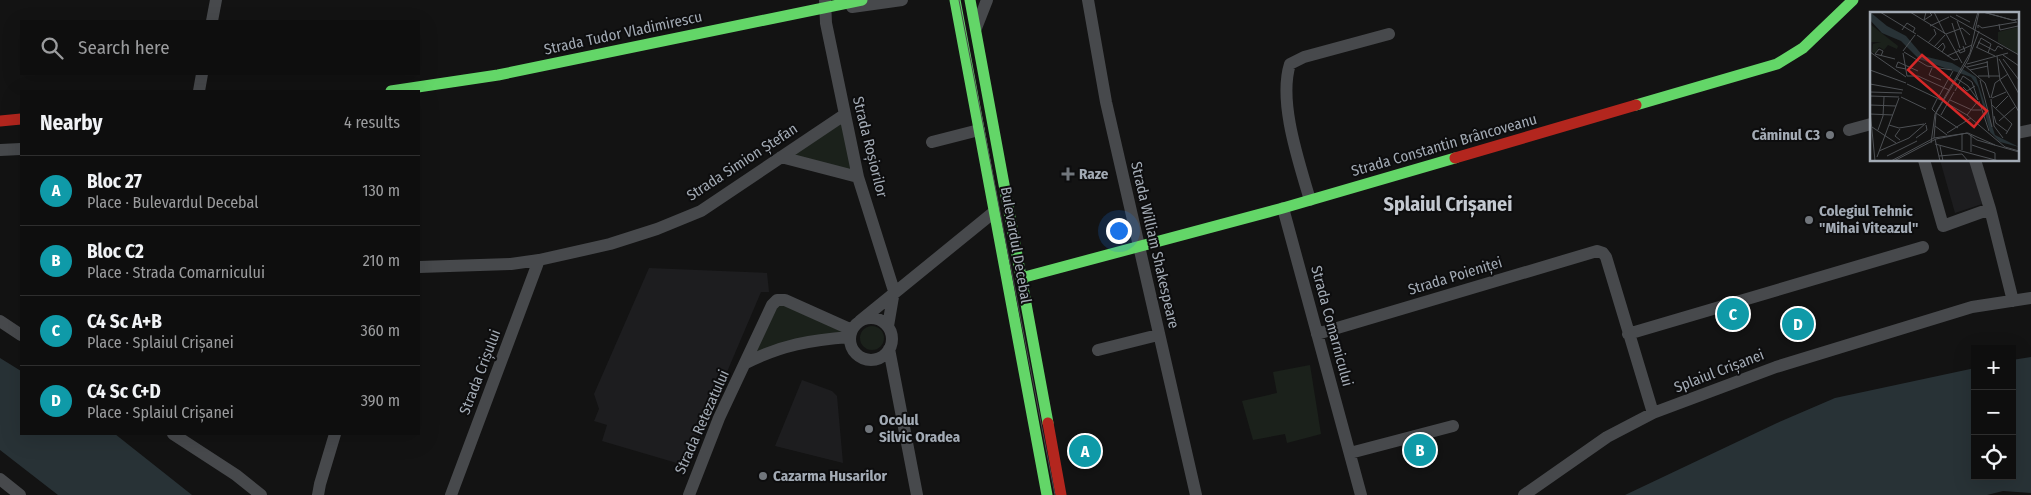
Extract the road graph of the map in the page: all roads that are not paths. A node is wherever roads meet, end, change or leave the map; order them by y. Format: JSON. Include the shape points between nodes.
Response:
{"nodes":[{"id":1,"x":216,"y":0,"type":"edge"},
{"id":2,"x":840,"y":0,"type":"edge"},
{"id":3,"x":862,"y":0,"type":"edge"},
{"id":4,"x":902,"y":0,"type":"edge"},
{"id":5,"x":943,"y":0,"type":"edge"},
{"id":6,"x":970,"y":0,"type":"edge"},
{"id":7,"x":987,"y":0,"type":"edge"},
{"id":8,"x":1088,"y":0,"type":"edge"},
{"id":9,"x":1853,"y":0,"type":"edge"},
{"id":10,"x":825,"y":4,"type":"edge"},
{"id":11,"x":956,"y":5,"type":"edge"},
{"id":12,"x":212,"y":20,"type":"edge"},
{"id":13,"x":975,"y":30,"type":"junction"},
{"id":14,"x":1389,"y":34,"type":"dead end"},
{"id":15,"x":202,"y":75,"type":"edge"},
{"id":16,"x":199,"y":90,"type":"edge"},
{"id":17,"x":398,"y":90,"type":"edge"},
{"id":18,"x":844,"y":115,"type":"junction"},
{"id":19,"x":20,"y":119,"type":"edge"},
{"id":20,"x":0,"y":121,"type":"edge"},
{"id":21,"x":1870,"y":124,"type":"edge"},
{"id":22,"x":979,"y":130,"type":"junction"},
{"id":23,"x":1849,"y":130,"type":"dead end"},
{"id":24,"x":2031,"y":130,"type":"edge"},
{"id":25,"x":2018,"y":133,"type":"edge"},
{"id":26,"x":932,"y":142,"type":"dead end"},
{"id":27,"x":20,"y":149,"type":"edge"},
{"id":28,"x":0,"y":150,"type":"edge"},
{"id":29,"x":781,"y":157,"type":"junction"},
{"id":30,"x":1924,"y":161,"type":"edge"},
{"id":31,"x":1975,"y":161,"type":"edge"},
{"id":32,"x":858,"y":177,"type":"junction"},
{"id":33,"x":1310,"y":200,"type":"junction"},
{"id":34,"x":1283,"y":208,"type":"junction"},
{"id":35,"x":1990,"y":209,"type":"junction"},
{"id":36,"x":994,"y":212,"type":"junction"},
{"id":37,"x":1138,"y":246,"type":"junction"},
{"id":38,"x":1923,"y":247,"type":"dead end"},
{"id":39,"x":539,"y":260,"type":"junction"},
{"id":40,"x":420,"y":267,"type":"edge"},
{"id":41,"x":1021,"y":278,"type":"junction"},
{"id":42,"x":894,"y":291,"type":"junction"},
{"id":43,"x":2031,"y":298,"type":"edge"},
{"id":44,"x":2013,"y":301,"type":"junction"},
{"id":45,"x":0,"y":321,"type":"edge"},
{"id":46,"x":888,"y":326,"type":"junction"},
{"id":47,"x":854,"y":329,"type":"junction"},
{"id":48,"x":20,"y":334,"type":"edge"},
{"id":49,"x":1317,"y":334,"type":"junction"},
{"id":50,"x":1628,"y":334,"type":"junction"},
{"id":51,"x":1158,"y":335,"type":"junction"},
{"id":52,"x":889,"y":349,"type":"junction"},
{"id":53,"x":1098,"y":350,"type":"dead end"},
{"id":54,"x":746,"y":363,"type":"junction"},
{"id":55,"x":1653,"y":413,"type":"junction"},
{"id":56,"x":1453,"y":426,"type":"dead end"},
{"id":57,"x":175,"y":435,"type":"edge"},
{"id":58,"x":335,"y":435,"type":"edge"},
{"id":59,"x":1350,"y":453,"type":"junction"},
{"id":60,"x":0,"y":479,"type":"edge"},
{"id":61,"x":20,"y":495,"type":"edge"},
{"id":62,"x":261,"y":495,"type":"edge"},
{"id":63,"x":318,"y":495,"type":"edge"},
{"id":64,"x":452,"y":495,"type":"edge"},
{"id":65,"x":689,"y":495,"type":"edge"},
{"id":66,"x":917,"y":495,"type":"edge"},
{"id":67,"x":1047,"y":495,"type":"edge"},
{"id":68,"x":1061,"y":495,"type":"edge"},
{"id":69,"x":1196,"y":495,"type":"edge"},
{"id":70,"x":1361,"y":495,"type":"edge"},
{"id":71,"x":1524,"y":495,"type":"edge"}],
"edges":[{"from":1,"to":12,"type":"street"},
{"from":2,"to":10,"type":"street"},
{"from":3,"to":10,"type":"street","name":"Strada Tudor Vladimirescu"},
{"from":4,"to":10,"type":"street","via":[[848,7]]},
{"from":5,"to":11,"type":"street"},
{"from":6,"to":13,"type":"street","name":"Bulevardul Decebal"},
{"from":7,"to":13,"type":"street"},
{"from":8,"to":37,"type":"street","name":"Strada William Shakespeare","via":[[1106,102]]},
{"from":9,"to":33,"type":"street","name":"Strada Constantin Brâncoveanu","via":[[1803,48],[1777,64]]},
{"from":10,"to":17,"type":"street","name":"Strada Tudor Vladimirescu","via":[[498,75]]},
{"from":10,"to":18,"type":"street","name":"Strada Roșiorilor"},
{"from":11,"to":22,"type":"street","name":"Bulevardul Decebal"},
{"from":13,"to":41,"type":"street","name":"Bulevardul Decebal"},
{"from":14,"to":33,"type":"street","via":[[1304,57],[1290,64],[1286,77],[1291,134]]},
{"from":15,"to":16,"type":"street"},
{"from":18,"to":29,"type":"street","name":"Strada Simion Ștefan"},
{"from":18,"to":32,"type":"street","name":"Strada Roșiorilor"},
{"from":19,"to":20,"type":"street"},
{"from":21,"to":23,"type":"street"},
{"from":22,"to":26,"type":"street"},
{"from":22,"to":36,"type":"street","name":"Bulevardul Decebal"},
{"from":24,"to":25,"type":"street"},
{"from":27,"to":28,"type":"street"},
{"from":29,"to":32,"type":"street"},
{"from":29,"to":39,"type":"street","name":"Strada Simion Ștefan","via":[[701,210],[610,244]]},
{"from":30,"to":35,"type":"street","via":[[1943,226]]},
{"from":31,"to":35,"type":"street"},
{"from":32,"to":42,"type":"street","name":"Strada Roșiorilor"},
{"from":33,"to":34,"type":"street","name":"Strada Constantin Brâncoveanu"},
{"from":34,"to":37,"type":"street","name":"Strada Constantin Brâncoveanu"},
{"from":34,"to":49,"type":"street","name":"Strada Comarnicului"},
{"from":35,"to":44,"type":"street"},
{"from":36,"to":42,"type":"street"},
{"from":36,"to":67,"type":"street","name":"Bulevardul Decebal"},
{"from":37,"to":41,"type":"street","name":"Strada Constantin Brâncoveanu"},
{"from":37,"to":51,"type":"street","name":"Strada William Shakespeare"},
{"from":38,"to":50,"type":"street"},
{"from":39,"to":40,"type":"street","name":"Strada Simion Ștefan"},
{"from":39,"to":64,"type":"street","name":"Strada Crișului"},
{"from":41,"to":68,"type":"street","name":"Bulevardul Decebal"},
{"from":42,"to":46,"type":"street"},
{"from":42,"to":47,"type":"street"},
{"from":43,"to":44,"type":"street","name":"Splaiul Crișanei"},
{"from":44,"to":55,"type":"street","name":"Splaiul Crișanei","via":[[1972,307],[1776,367]]},
{"from":45,"to":48,"type":"street"},
{"from":46,"to":47,"type":"street","via":[[871,318]]},
{"from":46,"to":52,"type":"street","via":[[892,338]]},
{"from":47,"to":52,"type":"street","via":[[852,349],[866,359],[878,359]]},
{"from":47,"to":54,"type":"street","via":[[782,347]]},
{"from":47,"to":54,"type":"street","name":"Strada Retezatului","via":[[785,300],[777,300]]},
{"from":49,"to":50,"type":"street","name":"Strada Poieniței","via":[[1597,251],[1606,257]]},
{"from":49,"to":59,"type":"street","name":"Strada Comarnicului"},
{"from":50,"to":55,"type":"street"},
{"from":51,"to":53,"type":"street"},
{"from":51,"to":69,"type":"street","name":"Strada William Shakespeare"},
{"from":52,"to":66,"type":"street"},
{"from":54,"to":65,"type":"street","name":"Strada Retezatului","via":[[719,418]]},
{"from":55,"to":71,"type":"street","name":"Splaiul Crișanei","via":[[1607,437]]},
{"from":56,"to":59,"type":"street"},
{"from":57,"to":62,"type":"street"},
{"from":58,"to":63,"type":"street"},
{"from":59,"to":70,"type":"street","name":"Strada Comarnicului"},
{"from":60,"to":61,"type":"street"}]}
